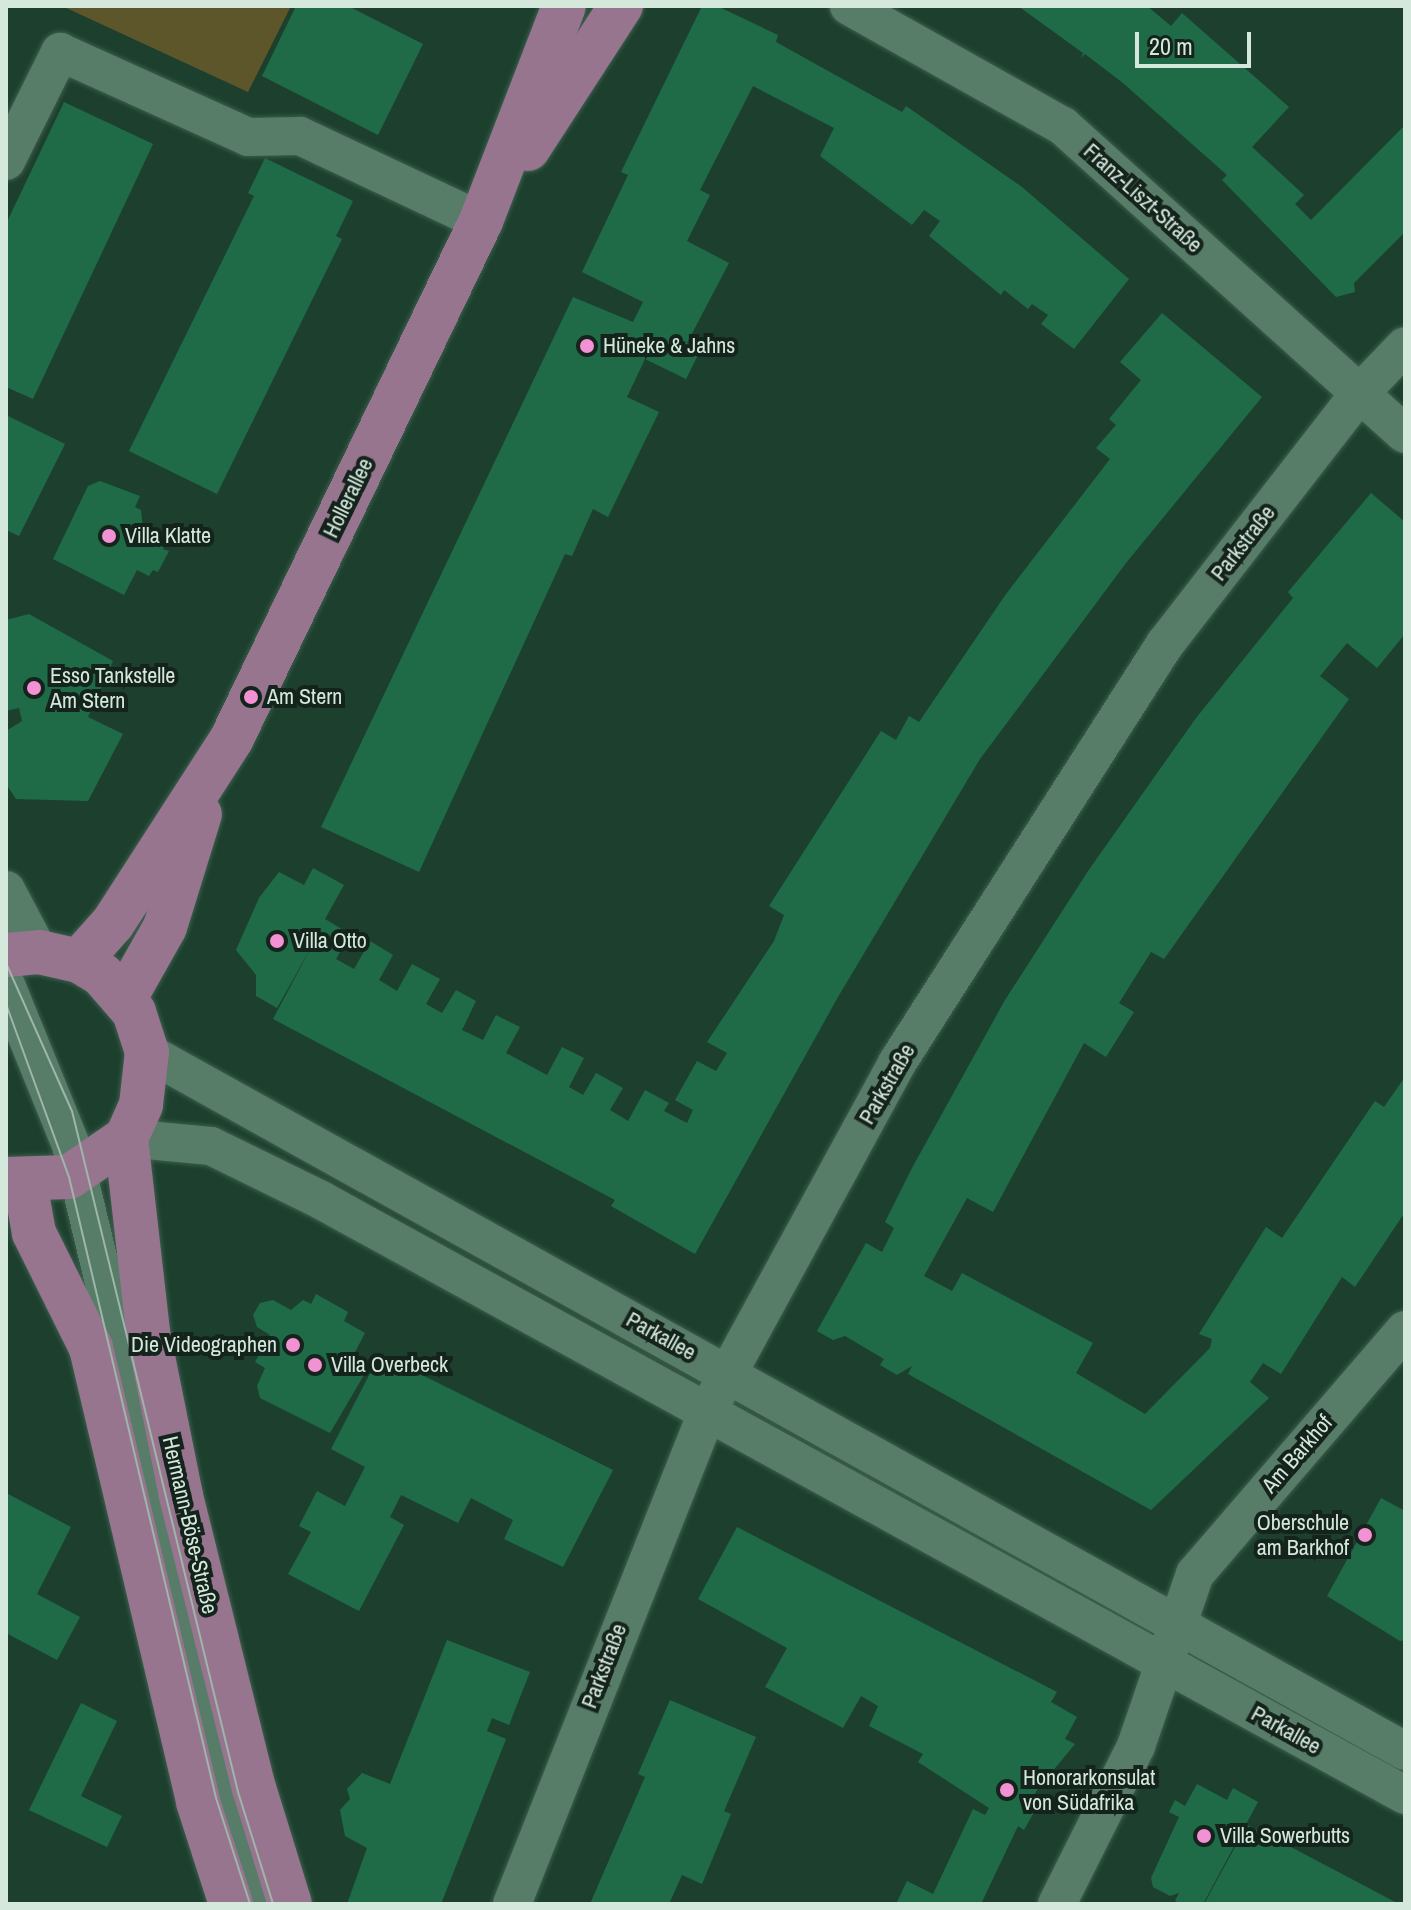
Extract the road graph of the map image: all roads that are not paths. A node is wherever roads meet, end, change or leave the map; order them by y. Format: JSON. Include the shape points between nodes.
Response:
{"nodes":[{"id":1,"x":564,"y":6,"type":"edge"},
{"id":2,"x":621,"y":6,"type":"edge"},
{"id":3,"x":849,"y":6,"type":"edge"},
{"id":4,"x":6,"y":161,"type":"edge"},
{"id":5,"x":481,"y":221,"type":"junction"},
{"id":6,"x":1405,"y":346,"type":"edge"},
{"id":7,"x":1359,"y":394,"type":"junction"},
{"id":8,"x":1405,"y":434,"type":"edge"},
{"id":9,"x":213,"y":773,"type":"junction"},
{"id":10,"x":6,"y":890,"type":"edge"},
{"id":11,"x":41,"y":956,"type":"edge"},
{"id":12,"x":6,"y":985,"type":"edge"},
{"id":13,"x":125,"y":998,"type":"junction"},
{"id":14,"x":147,"y":1052,"type":"junction"},
{"id":15,"x":126,"y":1138,"type":"junction"},
{"id":16,"x":78,"y":1173,"type":"junction"},
{"id":17,"x":15,"y":1181,"type":"edge"},
{"id":18,"x":6,"y":1226,"type":"edge"},
{"id":19,"x":141,"y":1282,"type":"junction"},
{"id":20,"x":69,"y":1305,"type":"junction"},
{"id":21,"x":1405,"y":1330,"type":"edge"},
{"id":22,"x":119,"y":1340,"type":"junction"},
{"id":23,"x":728,"y":1373,"type":"junction"},
{"id":24,"x":708,"y":1410,"type":"junction"},
{"id":25,"x":1174,"y":1624,"type":"junction"},
{"id":26,"x":1167,"y":1665,"type":"junction"},
{"id":27,"x":1405,"y":1751,"type":"edge"},
{"id":28,"x":1405,"y":1795,"type":"edge"},
{"id":29,"x":231,"y":1904,"type":"edge"},
{"id":30,"x":261,"y":1904,"type":"edge"},
{"id":31,"x":290,"y":1904,"type":"edge"},
{"id":32,"x":512,"y":1904,"type":"edge"},
{"id":33,"x":1057,"y":1904,"type":"edge"}],
"edges":[{"from":1,"to":5,"type":"main road","name":"Hollerallee"},
{"from":2,"to":5,"type":"main road","name":"Hollerallee"},
{"from":3,"to":7,"type":"street","name":"Franz-Liszt-Straße","via":[[1063,126]]},
{"from":4,"to":5,"type":"street","via":[[60,52],[248,137],[300,136]]},
{"from":5,"to":9,"type":"main road","name":"Hollerallee"},
{"from":6,"to":7,"type":"street","name":"Parkstraße"},
{"from":7,"to":8,"type":"street","name":"Franz-Liszt-Straße"},
{"from":7,"to":23,"type":"street","name":"Parkstraße","via":[[1165,644],[897,1063]]},
{"from":9,"to":11,"type":"main road","name":"Hollerallee","via":[[113,923]]},
{"from":9,"to":13,"type":"main road","name":"Hollerallee","via":[[165,927]]},
{"from":10,"to":11,"type":"street"},
{"from":11,"to":13,"type":"main road"},
{"from":12,"to":16,"type":"street","via":[[45,1069]]},
{"from":13,"to":14,"type":"main road"},
{"from":14,"to":15,"type":"main road","via":[[141,1105]]},
{"from":14,"to":23,"type":"street","name":"Parkallee"},
{"from":15,"to":16,"type":"main road"},
{"from":15,"to":19,"type":"main road","name":"Hermann-Böse-Straße"},
{"from":15,"to":24,"type":"street","name":"Parkallee","via":[[211,1146]]},
{"from":16,"to":17,"type":"main road"},
{"from":16,"to":22,"type":"street"},
{"from":17,"to":18,"type":"main road"},
{"from":17,"to":20,"type":"main road"},
{"from":19,"to":22,"type":"street"},
{"from":19,"to":31,"type":"main road","name":"Hermann-Böse-Straße","via":[[181,1496],[254,1788]]},
{"from":20,"to":22,"type":"street"},
{"from":20,"to":29,"type":"main road","via":[[91,1348],[198,1802]]},
{"from":21,"to":25,"type":"street","name":"Am Barkhof","via":[[1203,1563]]},
{"from":22,"to":30,"type":"street","via":[[227,1795]]},
{"from":23,"to":24,"type":"street","name":"Parkstraße"},
{"from":23,"to":25,"type":"street","name":"Parkallee"},
{"from":24,"to":26,"type":"street","name":"Parkallee"},
{"from":24,"to":32,"type":"street","name":"Parkstraße"},
{"from":25,"to":26,"type":"street"},
{"from":25,"to":27,"type":"street","name":"Parkallee"},
{"from":26,"to":28,"type":"street","name":"Parkallee"},
{"from":26,"to":33,"type":"street","via":[[1136,1746]]}]}
